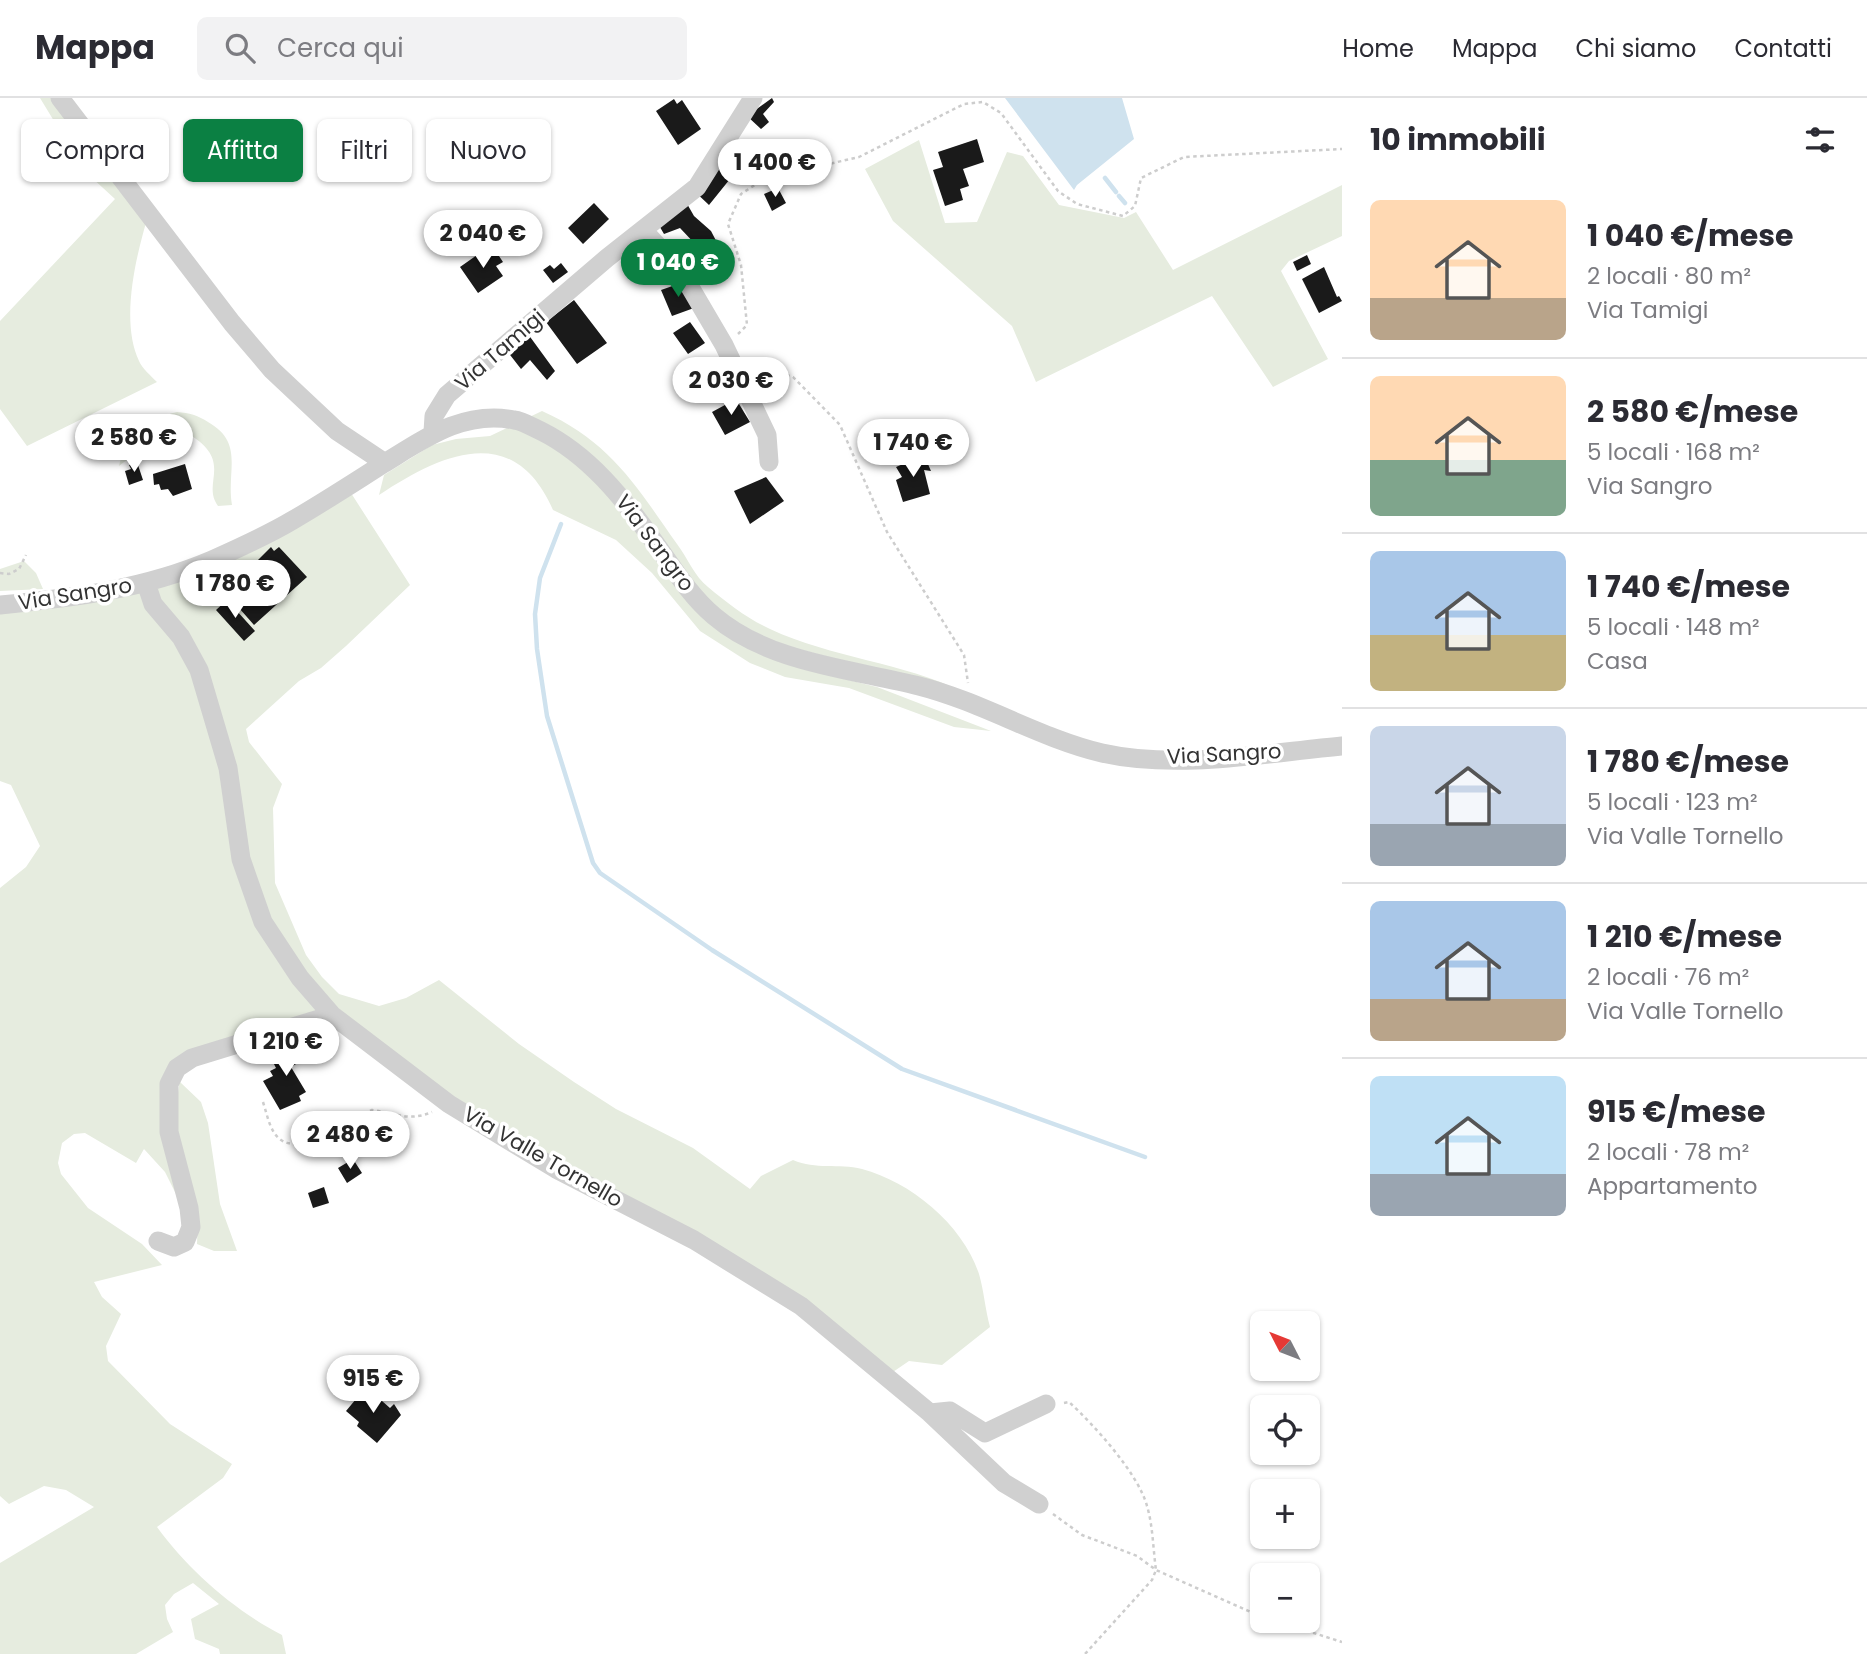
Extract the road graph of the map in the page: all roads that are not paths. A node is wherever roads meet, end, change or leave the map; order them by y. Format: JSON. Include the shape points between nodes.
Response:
{"nodes":[{"id":1,"x":60,"y":98,"type":"edge"},
{"id":2,"x":753,"y":98,"type":"edge"},
{"id":3,"x":643,"y":230,"type":"junction"},
{"id":4,"x":433,"y":432,"type":"junction"},
{"id":5,"x":769,"y":462,"type":"dead end"},
{"id":6,"x":385,"y":463,"type":"junction"},
{"id":7,"x":146,"y":583,"type":"junction"},
{"id":8,"x":0,"y":605,"type":"edge"},
{"id":9,"x":1342,"y":746,"type":"edge"},
{"id":10,"x":332,"y":1015,"type":"junction"},
{"id":11,"x":158,"y":1241,"type":"dead end"},
{"id":12,"x":1046,"y":1404,"type":"road end"},
{"id":13,"x":930,"y":1413,"type":"junction"},
{"id":14,"x":1039,"y":1504,"type":"road end"}],
"edges":[{"from":1,"to":6,"type":"street","via":[[272,370],[337,430]]},
{"from":2,"to":3,"type":"street","name":"Via Tamigi","via":[[697,187]]},
{"from":3,"to":4,"type":"street","name":"Via Tamigi","via":[[447,396],[434,416]]},
{"from":3,"to":5,"type":"street","via":[[680,270],[724,345],[767,435]]},
{"from":4,"to":6,"type":"street","name":"Via Sangro"},
{"from":4,"to":9,"type":"street","name":"Via Sangro","via":[[492,417],[519,420],[556,439],[614,489],[685,586],[715,618],[753,641],[798,658],[924,687],[1104,753],[1198,760]]},
{"from":6,"to":7,"type":"street","name":"Via Sangro","via":[[290,522],[211,560]]},
{"from":7,"to":8,"type":"street","name":"Via Sangro"},
{"from":7,"to":10,"type":"street","name":"Via Valle Tornello","via":[[153,604],[181,636],[199,670],[229,768],[241,859],[263,922],[300,978]]},
{"from":10,"to":11,"type":"street","via":[[191,1058],[177,1068],[169,1084],[170,1132],[191,1227],[185,1241],[174,1247]]},
{"from":10,"to":13,"type":"street","name":"Via Valle Tornello","via":[[443,1099],[556,1169],[694,1240],[801,1306]]},
{"from":12,"to":13,"type":"street","via":[[985,1433],[950,1411]]},
{"from":13,"to":14,"type":"street","name":"Via Valle Tornello","via":[[1004,1482]]}]}
